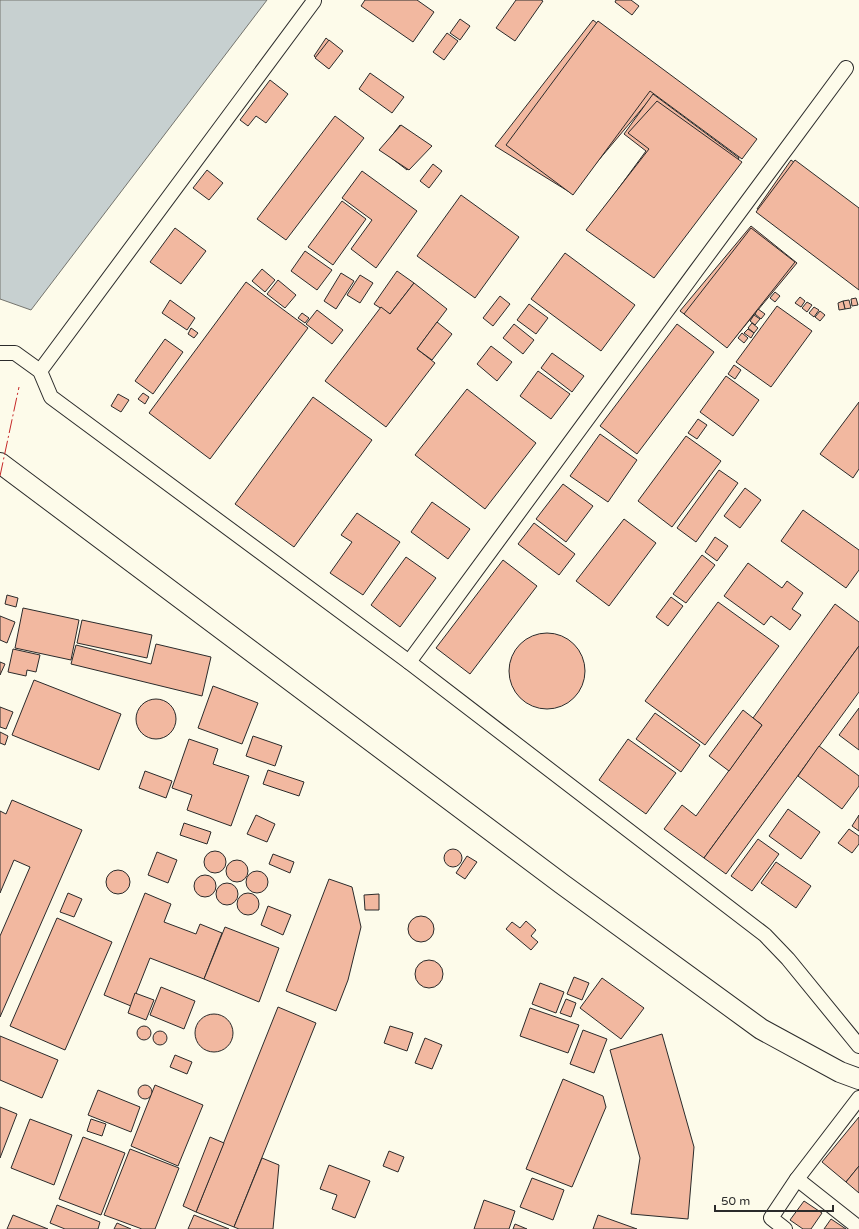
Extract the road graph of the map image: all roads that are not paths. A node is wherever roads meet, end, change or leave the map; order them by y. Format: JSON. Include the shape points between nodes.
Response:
{"nodes":[{"id":1,"x":314,"y":1,"type":"dead end"},
{"id":2,"x":846,"y":68,"type":"dead end"},
{"id":3,"x":0,"y":353,"type":"edge"},
{"id":4,"x":40,"y":371,"type":"junction"},
{"id":5,"x":0,"y":463,"type":"edge"},
{"id":6,"x":409,"y":662,"type":"junction"},
{"id":7,"x":859,"y":1046,"type":"edge"},
{"id":8,"x":859,"y":1080,"type":"edge"},
{"id":9,"x":859,"y":1098,"type":"edge"},
{"id":10,"x":797,"y":1179,"type":"junction"},
{"id":11,"x":859,"y":1228,"type":"edge"},
{"id":12,"x":785,"y":1229,"type":"edge"}],
"edges":[{"from":1,"to":4,"type":"street"},
{"from":2,"to":6,"type":"street"},
{"from":3,"to":4,"type":"street","via":[[15,353]]},
{"from":4,"to":6,"type":"street","via":[[51,397]]},
{"from":5,"to":8,"type":"street","via":[[562,884],[761,1029]]},
{"from":6,"to":7,"type":"street","via":[[765,935]]},
{"from":9,"to":10,"type":"street"},
{"from":10,"to":11,"type":"street"},
{"from":10,"to":12,"type":"street","via":[[771,1218]]}]}
